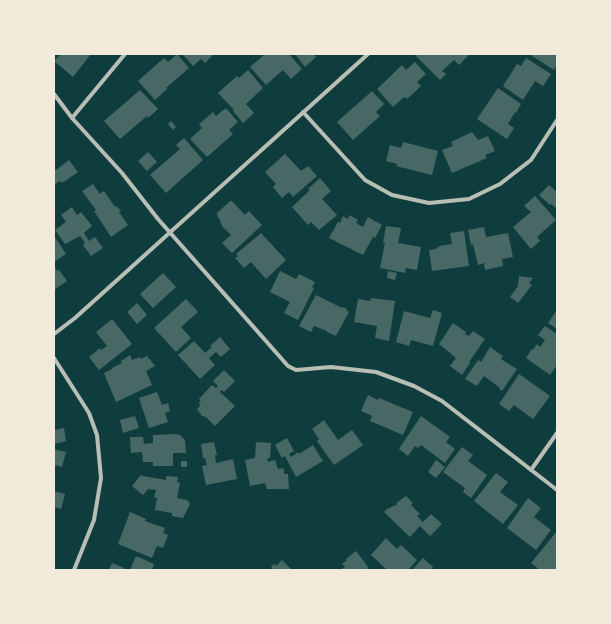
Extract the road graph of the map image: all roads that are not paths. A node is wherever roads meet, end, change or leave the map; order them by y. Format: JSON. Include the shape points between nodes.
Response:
{"nodes":[{"id":1,"x":125,"y":54,"type":"edge"},
{"id":2,"x":368,"y":54,"type":"edge"},
{"id":3,"x":54,"y":94,"type":"edge"},
{"id":4,"x":303,"y":112,"type":"junction"},
{"id":5,"x":72,"y":118,"type":"junction"},
{"id":6,"x":557,"y":120,"type":"edge"},
{"id":7,"x":170,"y":232,"type":"junction"},
{"id":8,"x":54,"y":334,"type":"edge"},
{"id":9,"x":54,"y":358,"type":"edge"},
{"id":10,"x":557,"y":432,"type":"edge"},
{"id":11,"x":531,"y":470,"type":"junction"},
{"id":12,"x":557,"y":490,"type":"edge"},
{"id":13,"x":74,"y":570,"type":"edge"}],
"edges":[{"from":1,"to":5,"type":"street"},
{"from":2,"to":4,"type":"street"},
{"from":3,"to":5,"type":"street"},
{"from":4,"to":6,"type":"street","via":[[365,180],[392,195],[428,203],[468,199],[500,184],[530,160]]},
{"from":4,"to":7,"type":"street"},
{"from":5,"to":7,"type":"street","via":[[122,173]]},
{"from":7,"to":8,"type":"street"},
{"from":7,"to":11,"type":"street","via":[[288,366],[296,370],[331,367],[376,372],[414,386],[442,401]]},
{"from":9,"to":13,"type":"street","via":[[89,412],[97,435],[101,478],[94,520]]},
{"from":10,"to":11,"type":"street"},
{"from":11,"to":12,"type":"street"}]}
